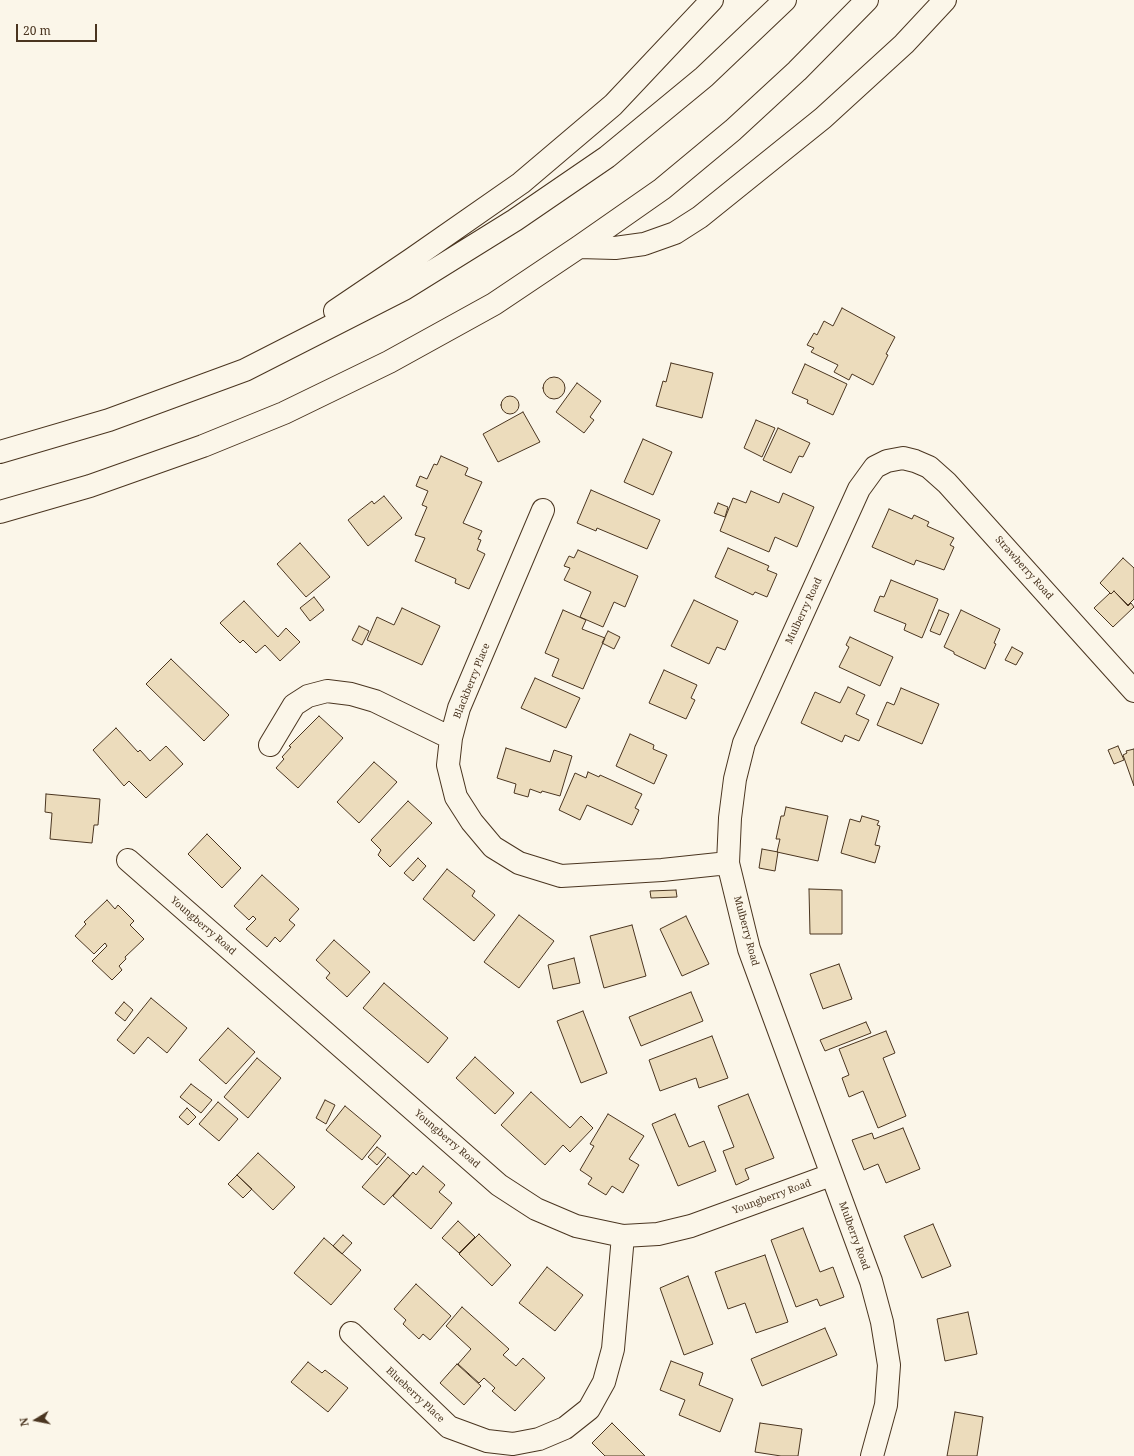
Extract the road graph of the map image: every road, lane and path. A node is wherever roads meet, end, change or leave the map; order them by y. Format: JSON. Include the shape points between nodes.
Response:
{"nodes":[{"id":1,"x":712,"y":0,"type":"edge"},
{"id":2,"x":785,"y":0,"type":"edge"},
{"id":3,"x":867,"y":0,"type":"edge"},
{"id":4,"x":945,"y":0,"type":"edge"},
{"id":5,"x":580,"y":248,"type":"junction"},
{"id":6,"x":245,"y":370,"type":"junction"},
{"id":7,"x":0,"y":452,"type":"edge"},
{"id":8,"x":903,"y":458,"type":"joint"},
{"id":9,"x":543,"y":510,"type":"dead end"},
{"id":10,"x":0,"y":512,"type":"edge"},
{"id":11,"x":1134,"y":691,"type":"edge"},
{"id":12,"x":451,"y":738,"type":"junction"},
{"id":13,"x":270,"y":745,"type":"dead end"},
{"id":14,"x":128,"y":860,"type":"dead end"},
{"id":15,"x":728,"y":863,"type":"junction"},
{"id":16,"x":832,"y":1175,"type":"junction"},
{"id":17,"x":623,"y":1236,"type":"junction"},
{"id":18,"x":351,"y":1333,"type":"dead end"},
{"id":19,"x":872,"y":1456,"type":"edge"}],
"edges":[{"from":1,"to":6,"type":"main road","via":[[613,105],[521,183]]},
{"from":2,"to":6,"type":"main road","via":[[704,76],[607,157],[515,220],[404,289]]},
{"from":3,"to":5,"type":"main road","via":[[797,71],[733,130],[662,189]]},
{"from":4,"to":5,"type":"main road","via":[[904,44],[823,118],[700,217],[675,233],[644,244],[615,248]]},
{"from":5,"to":10,"type":"main road","via":[[494,304],[389,362],[284,413],[203,446],[90,486]]},
{"from":6,"to":7,"type":"main road","via":[[110,420]]},
{"from":8,"to":11,"type":"main road","name":"Strawberry Road","via":[[929,467],[947,483]]},
{"from":8,"to":15,"type":"main road","name":"Mulberry Road","via":[[875,467],[859,489],[744,743],[735,779]]},
{"from":9,"to":12,"type":"main road","name":"Blackberry Place","via":[[459,708]]},
{"from":12,"to":13,"type":"main road","via":[[375,701],[351,694],[327,692],[308,696],[294,705]]},
{"from":12,"to":15,"type":"main road","name":"Blackberry Place","via":[[448,765],[456,797],[472,822],[493,847],[519,863],[562,876]]},
{"from":14,"to":17,"type":"main road","name":"Youngberry Road","via":[[499,1185],[536,1210],[576,1226]]},
{"from":15,"to":16,"type":"main road","name":"Mulberry Road","via":[[749,949]]},
{"from":16,"to":17,"type":"main road","name":"Youngberry Road","via":[[691,1226],[658,1234]]},
{"from":16,"to":19,"type":"main road","name":"Mulberry Road","via":[[871,1281],[882,1322],[889,1365],[886,1405]]},
{"from":17,"to":18,"type":"main road","name":"Blueberry Place","via":[[613,1349],[604,1382],[589,1409],[565,1428],[539,1439],[513,1444],[487,1441],[449,1426]]}]}
